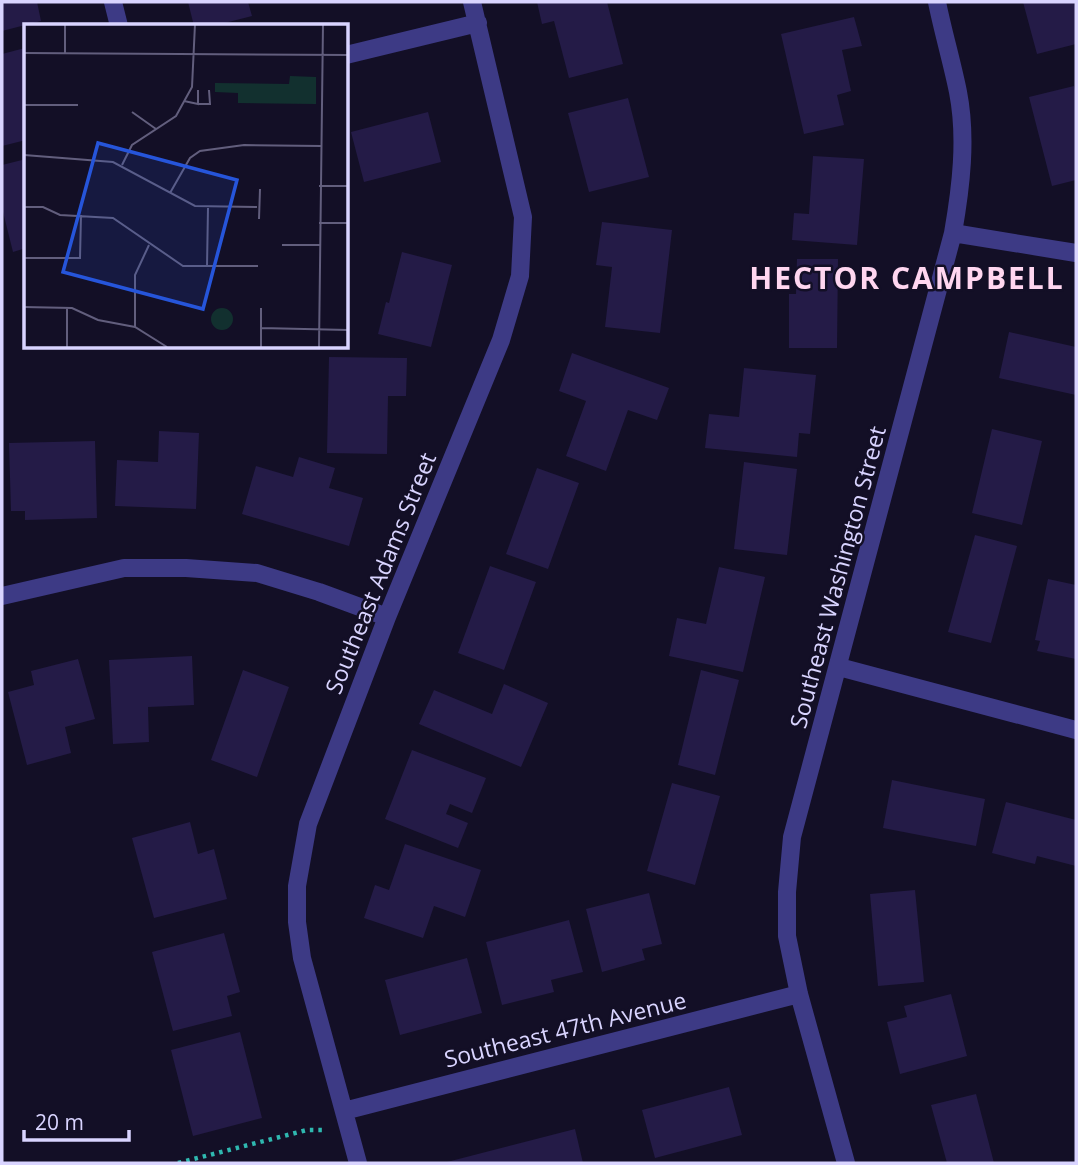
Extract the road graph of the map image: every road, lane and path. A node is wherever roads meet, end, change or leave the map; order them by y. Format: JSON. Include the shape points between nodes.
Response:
{"nodes":[{"id":1,"x":113,"y":2,"type":"edge"},
{"id":2,"x":472,"y":2,"type":"edge"},
{"id":3,"x":937,"y":2,"type":"edge"},
{"id":4,"x":478,"y":23,"type":"junction"},
{"id":5,"x":118,"y":24,"type":"edge"},
{"id":6,"x":348,"y":55,"type":"edge"},
{"id":7,"x":953,"y":233,"type":"junction"},
{"id":8,"x":1076,"y":253,"type":"edge"},
{"id":9,"x":2,"y":596,"type":"edge"},
{"id":10,"x":387,"y":617,"type":"junction"},
{"id":11,"x":839,"y":667,"type":"junction"},
{"id":12,"x":1076,"y":730,"type":"edge"},
{"id":13,"x":799,"y":995,"type":"junction"},
{"id":14,"x":344,"y":1111,"type":"junction"},
{"id":15,"x":349,"y":1131,"type":"junction"},
{"id":16,"x":178,"y":1163,"type":"edge"},
{"id":17,"x":358,"y":1163,"type":"edge"},
{"id":18,"x":846,"y":1163,"type":"edge"}],
"edges":[{"from":1,"to":5,"type":"street"},
{"from":2,"to":4,"type":"street","name":"Southeast Adams Street"},
{"from":3,"to":7,"type":"street","name":"Southeast Washington Street","via":[[958,95],[962,161]]},
{"from":4,"to":6,"type":"street"},
{"from":4,"to":10,"type":"street","name":"Southeast Adams Street","via":[[523,217],[520,276],[501,340]]},
{"from":7,"to":8,"type":"street"},
{"from":7,"to":11,"type":"street","name":"Southeast Washington Street"},
{"from":9,"to":10,"type":"street","via":[[124,568],[186,568],[257,573]]},
{"from":10,"to":14,"type":"street","name":"Southeast Adams Street","via":[[308,824],[297,886],[302,958]]},
{"from":11,"to":12,"type":"street"},
{"from":11,"to":13,"type":"street","name":"Southeast Washington Street","via":[[792,837],[787,936]]},
{"from":13,"to":14,"type":"street","name":"Southeast 47th Avenue"},
{"from":13,"to":18,"type":"street","name":"Southeast Washington Street"},
{"from":14,"to":15,"type":"street","name":"Southeast Adams Street"},
{"from":15,"to":16,"type":"path","via":[[307,1130]]},
{"from":15,"to":17,"type":"street","name":"Southeast Adams Street"}]}
